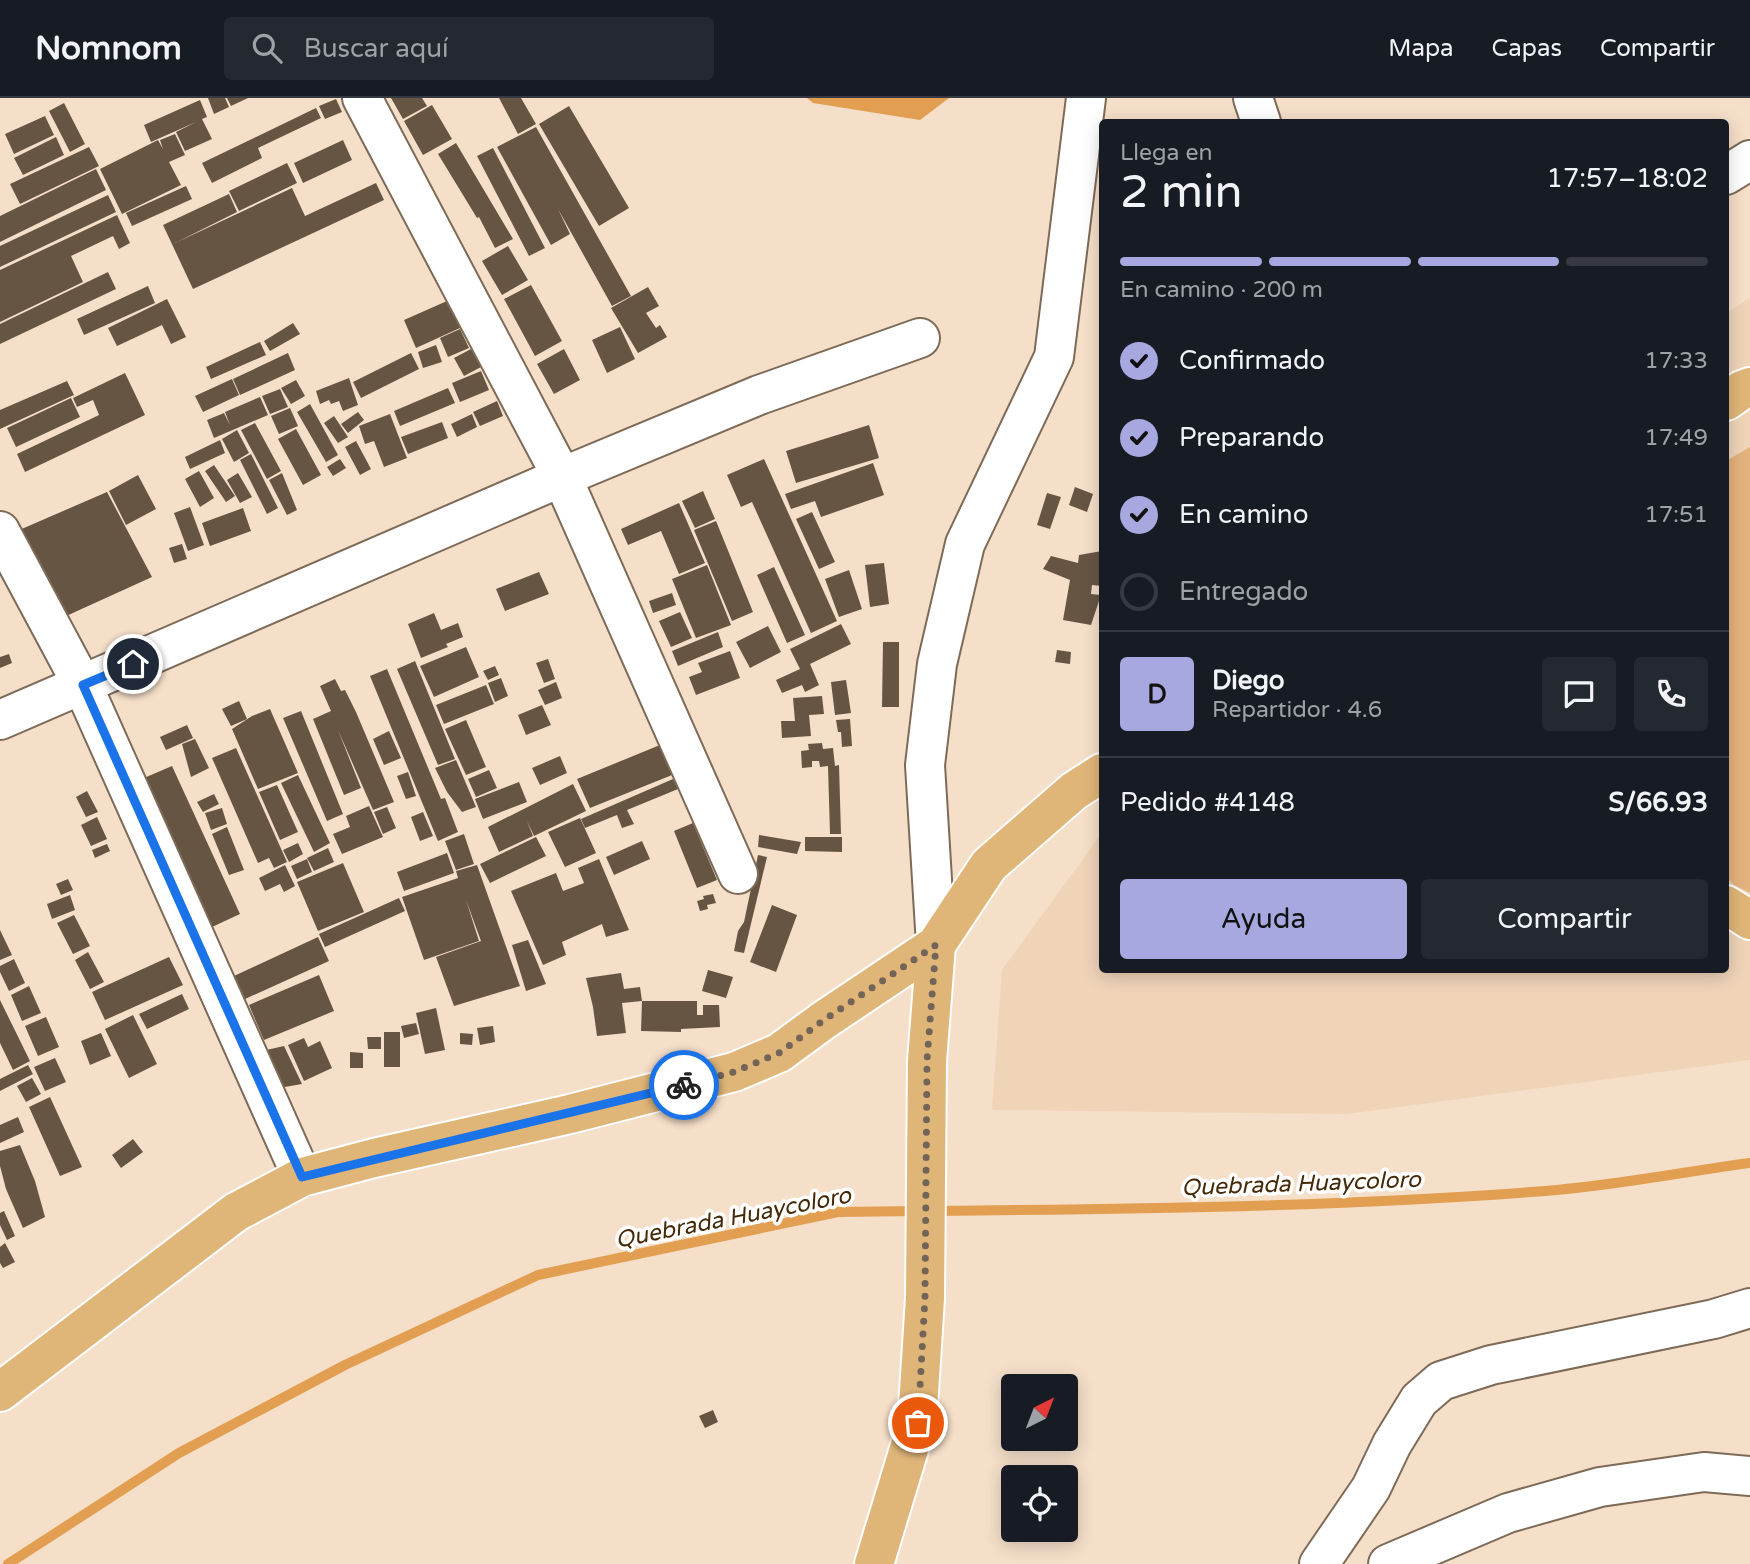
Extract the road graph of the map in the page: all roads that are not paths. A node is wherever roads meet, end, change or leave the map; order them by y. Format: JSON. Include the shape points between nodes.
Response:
{"nodes":[{"id":1,"x":362,"y":98,"type":"edge"},
{"id":2,"x":1086,"y":98,"type":"edge"},
{"id":3,"x":1253,"y":98,"type":"edge"},
{"id":4,"x":1260,"y":119,"type":"edge"},
{"id":5,"x":1750,"y":160,"type":"edge"},
{"id":6,"x":1729,"y":173,"type":"edge"},
{"id":7,"x":920,"y":338,"type":"dead end"},
{"id":8,"x":1750,"y":387,"type":"edge"},
{"id":9,"x":1729,"y":399,"type":"edge"},
{"id":10,"x":562,"y":477,"type":"junction"},
{"id":11,"x":0,"y":531,"type":"edge"},
{"id":12,"x":83,"y":685,"type":"junction"},
{"id":13,"x":0,"y":720,"type":"edge"},
{"id":14,"x":1099,"y":775,"type":"edge"},
{"id":15,"x":738,"y":874,"type":"dead end"},
{"id":16,"x":1729,"y":907,"type":"edge"},
{"id":17,"x":1750,"y":920,"type":"edge"},
{"id":18,"x":936,"y":945,"type":"junction"},
{"id":19,"x":302,"y":1177,"type":"junction"},
{"id":20,"x":1750,"y":1308,"type":"edge"},
{"id":21,"x":0,"y":1392,"type":"edge"},
{"id":22,"x":1750,"y":1476,"type":"edge"},
{"id":23,"x":874,"y":1564,"type":"edge"},
{"id":24,"x":1319,"y":1564,"type":"edge"},
{"id":25,"x":1388,"y":1564,"type":"edge"}],
"edges":[{"from":1,"to":10,"type":"street"},
{"from":2,"to":18,"type":"street","via":[[1054,357],[965,544],[937,664],[925,765]]},
{"from":3,"to":4,"type":"street"},
{"from":5,"to":6,"type":"street"},
{"from":7,"to":10,"type":"street","via":[[759,395]]},
{"from":8,"to":9,"type":"main road"},
{"from":10,"to":12,"type":"street"},
{"from":10,"to":15,"type":"street"},
{"from":11,"to":12,"type":"street"},
{"from":12,"to":13,"type":"street"},
{"from":12,"to":19,"type":"street"},
{"from":14,"to":18,"type":"main road","via":[[989,865]]},
{"from":16,"to":17,"type":"main road"},
{"from":18,"to":19,"type":"main road","via":[[779,1053],[734,1072]]},
{"from":18,"to":23,"type":"main road","via":[[927,1060],[925,1298],[918,1423]]},
{"from":19,"to":21,"type":"main road","via":[[236,1212]]},
{"from":20,"to":24,"type":"street","via":[[1491,1365],[1441,1381],[1419,1400],[1371,1488]]},
{"from":22,"to":25,"type":"street","via":[[1704,1472],[1600,1487],[1508,1513]]}]}
